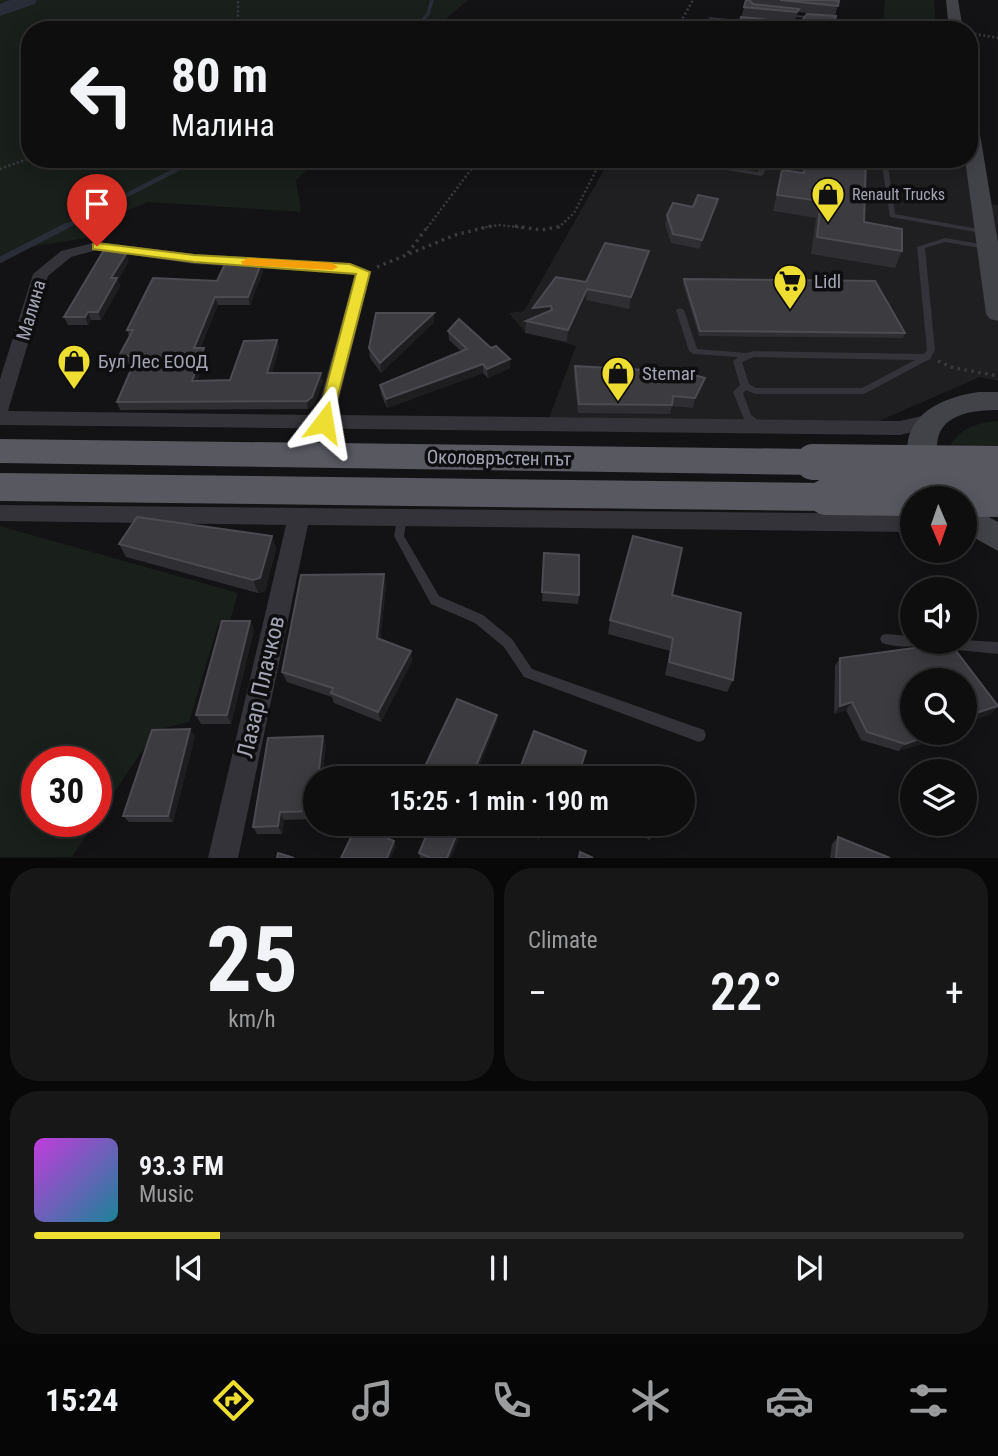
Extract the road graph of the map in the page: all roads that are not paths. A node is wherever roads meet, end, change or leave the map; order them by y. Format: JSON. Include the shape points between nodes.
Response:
{"nodes":[{"id":1,"x":952,"y":0,"type":"edge"},
{"id":2,"x":777,"y":14,"type":"edge"},
{"id":3,"x":802,"y":17,"type":"junction"},
{"id":4,"x":710,"y":18,"type":"dead end"},
{"id":5,"x":740,"y":21,"type":"edge"},
{"id":6,"x":800,"y":21,"type":"edge"},
{"id":7,"x":840,"y":21,"type":"edge"},
{"id":8,"x":955,"y":21,"type":"edge"},
{"id":9,"x":728,"y":168,"type":"edge"},
{"id":10,"x":762,"y":168,"type":"edge"},
{"id":11,"x":885,"y":168,"type":"edge"},
{"id":12,"x":976,"y":168,"type":"edge"},
{"id":13,"x":986,"y":239,"type":"junction"},
{"id":14,"x":680,"y":310,"type":"dead end"},
{"id":15,"x":998,"y":314,"type":"edge"},
{"id":16,"x":746,"y":355,"type":"junction"},
{"id":17,"x":928,"y":357,"type":"junction"},
{"id":18,"x":998,"y":376,"type":"edge"},
{"id":19,"x":745,"y":386,"type":"junction"},
{"id":20,"x":986,"y":401,"type":"edge"},
{"id":21,"x":0,"y":409,"type":"edge"},
{"id":22,"x":0,"y":418,"type":"edge"},
{"id":23,"x":930,"y":421,"type":"junction"},
{"id":24,"x":324,"y":422,"type":"junction"},
{"id":25,"x":761,"y":427,"type":"junction"},
{"id":26,"x":0,"y":451,"type":"edge"},
{"id":27,"x":998,"y":464,"type":"edge"},
{"id":28,"x":934,"y":486,"type":"edge"},
{"id":29,"x":0,"y":488,"type":"edge"},
{"id":30,"x":998,"y":499,"type":"edge"},
{"id":31,"x":0,"y":513,"type":"edge"},
{"id":32,"x":299,"y":516,"type":"junction"},
{"id":33,"x":402,"y":517,"type":"junction"},
{"id":34,"x":900,"y":523,"type":"edge"},
{"id":35,"x":886,"y":639,"type":"dead end"},
{"id":36,"x":900,"y":640,"type":"edge"},
{"id":37,"x":977,"y":646,"type":"edge"},
{"id":38,"x":998,"y":648,"type":"edge"},
{"id":39,"x":699,"y":735,"type":"dead end"},
{"id":40,"x":223,"y":858,"type":"edge"}],
"edges":[{"from":1,"to":8,"type":"main road"},
{"from":2,"to":3,"type":"lane"},
{"from":3,"to":6,"type":"lane"},
{"from":3,"to":7,"type":"lane"},
{"from":4,"to":5,"type":"lane"},
{"from":9,"to":10,"type":"lane","via":[[761,174]]},
{"from":11,"to":13,"type":"lane","via":[[892,216]]},
{"from":12,"to":13,"type":"main road"},
{"from":13,"to":15,"type":"main road"},
{"from":13,"to":17,"type":"lane","via":[[945,240],[921,247]]},
{"from":14,"to":16,"type":"lane","via":[[693,351]]},
{"from":16,"to":17,"type":"lane"},
{"from":16,"to":19,"type":"lane","via":[[737,361]]},
{"from":17,"to":19,"type":"lane","via":[[873,388],[853,393],[760,392]]},
{"from":18,"to":20,"type":"main road"},
{"from":19,"to":25,"type":"lane","via":[[738,392],[747,416]]},
{"from":20,"to":23,"type":"main road","via":[[949,408]]},
{"from":21,"to":24,"type":"street","name":"Малина","via":[[40,274],[66,254],[97,246],[194,259],[363,272]]},
{"from":22,"to":24,"type":"street","name":"Околовръстен път"},
{"from":23,"to":25,"type":"street","name":"Околовръстен път","via":[[900,428]]},
{"from":23,"to":28,"type":"main road","via":[[919,453]]},
{"from":24,"to":25,"type":"street","name":"Околовръстен път"},
{"from":26,"to":27,"type":"highway","name":"Околовръстен път","bridge":true},
{"from":29,"to":30,"type":"highway","name":"Околовръстен път","bridge":true},
{"from":31,"to":32,"type":"street"},
{"from":32,"to":33,"type":"street"},
{"from":32,"to":40,"type":"street","name":"Лазар Плачков"},
{"from":33,"to":34,"type":"street"},
{"from":33,"to":39,"type":"lane","via":[[400,536],[435,600],[479,619],[508,643],[528,673]]},
{"from":35,"to":36,"type":"lane"},
{"from":37,"to":38,"type":"lane"}]}
